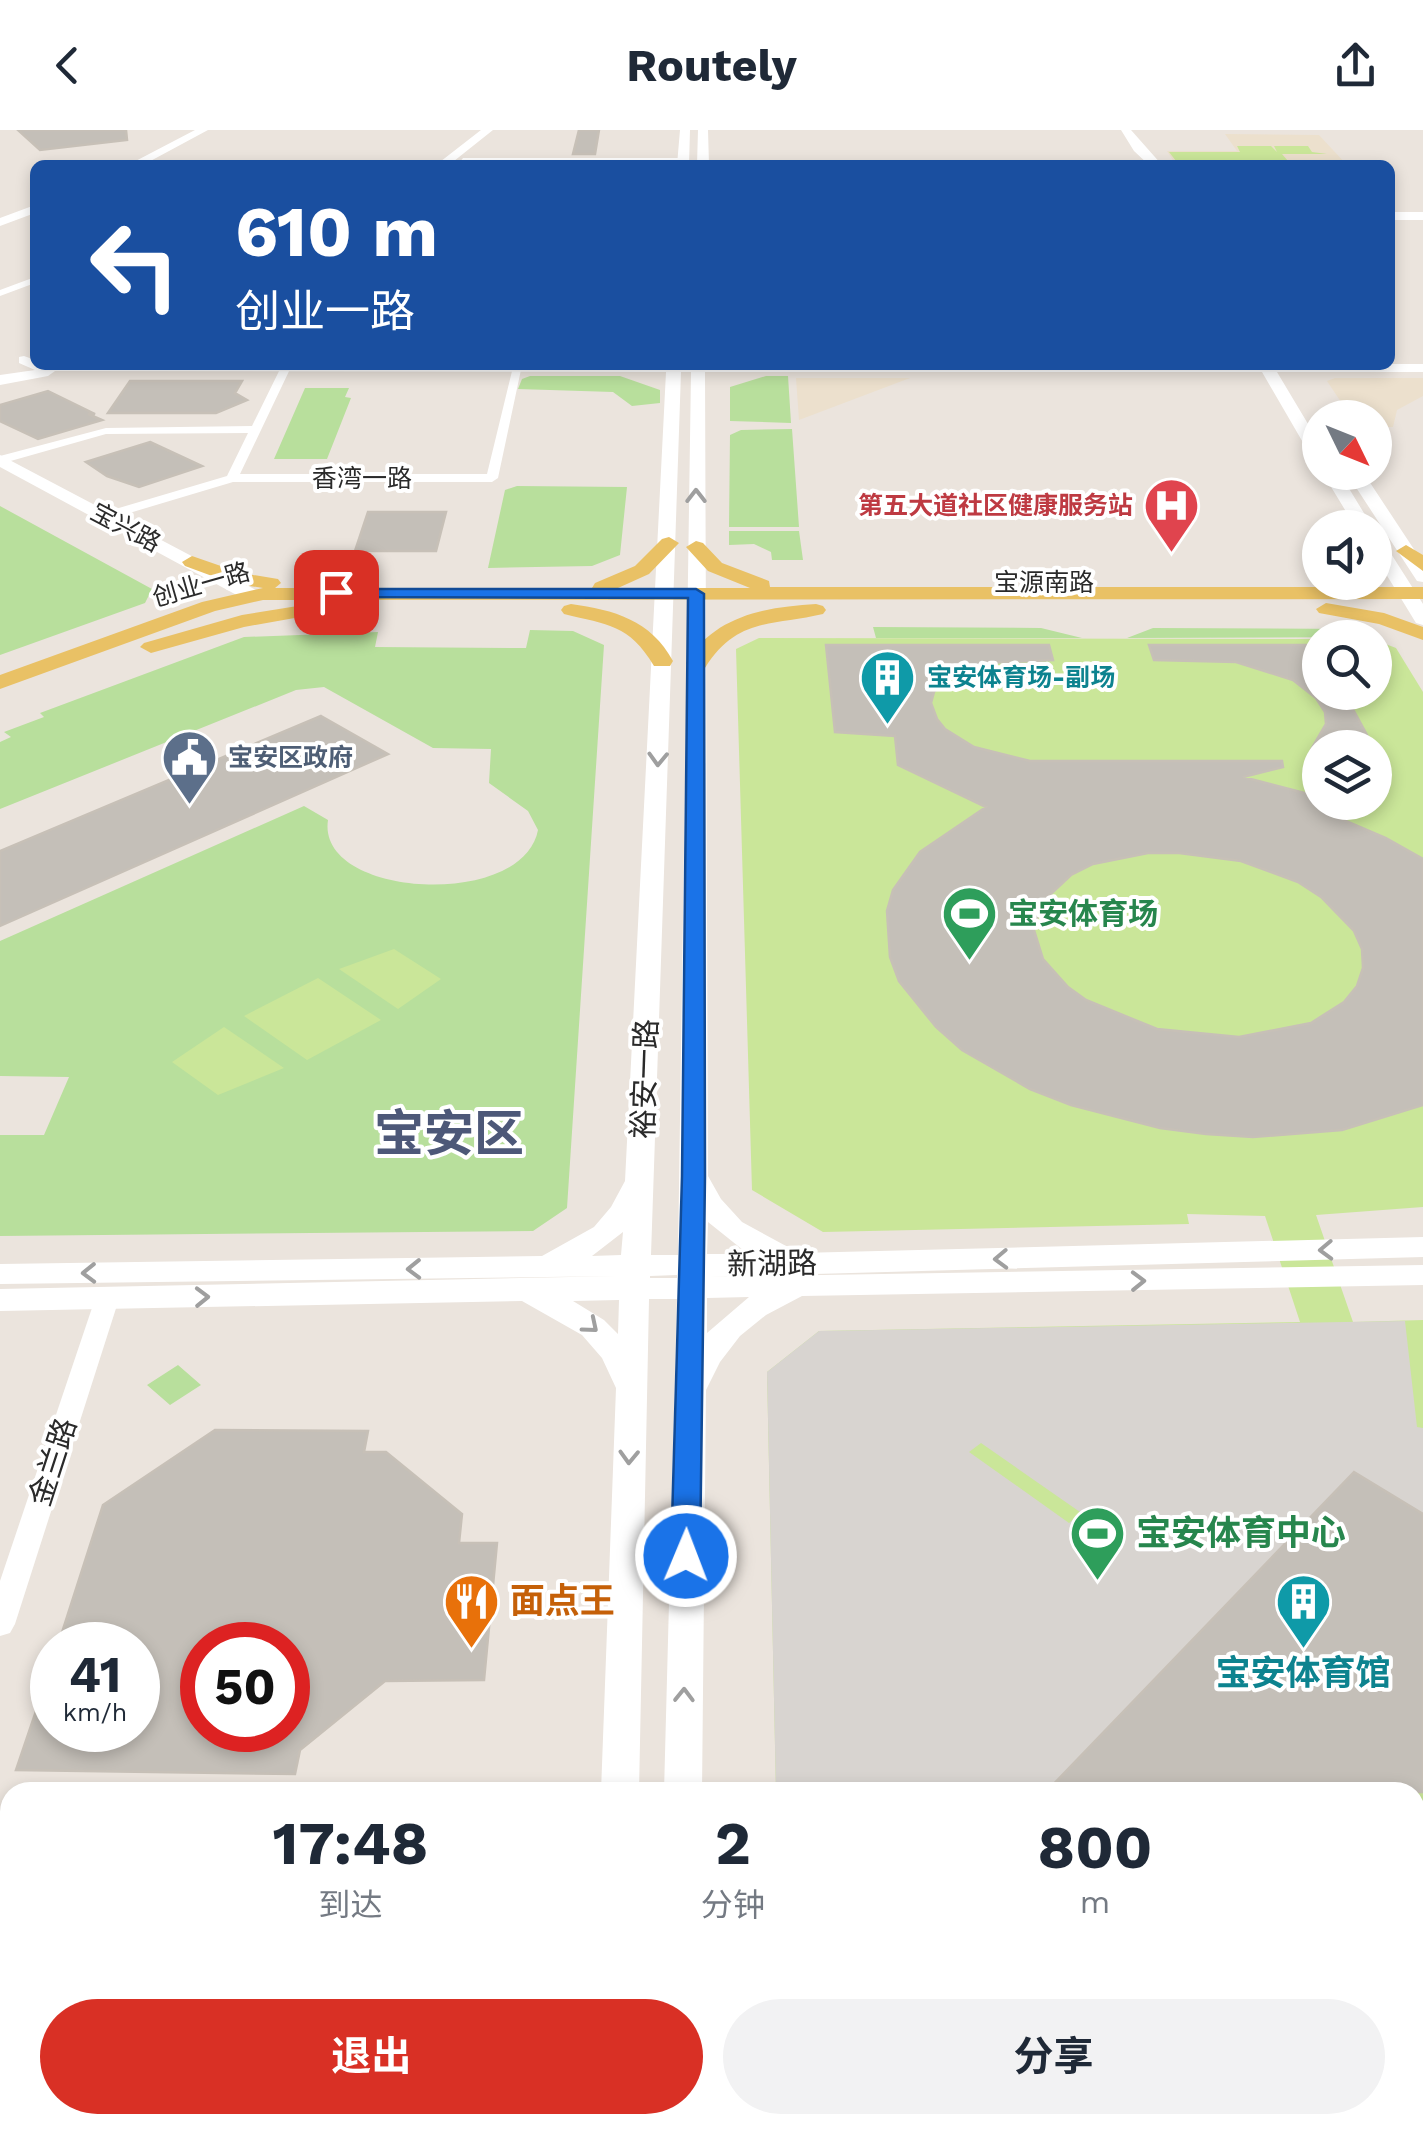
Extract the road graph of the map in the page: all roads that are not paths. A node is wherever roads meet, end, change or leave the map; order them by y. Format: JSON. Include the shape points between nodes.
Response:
{"nodes":[{"id":1,"x":204,"y":130,"type":"edge"},
{"id":2,"x":212,"y":130,"type":"edge"},
{"id":3,"x":488,"y":130,"type":"edge"},
{"id":4,"x":500,"y":130,"type":"edge"},
{"id":5,"x":685,"y":130,"type":"edge"},
{"id":6,"x":703,"y":130,"type":"edge"},
{"id":7,"x":1126,"y":130,"type":"edge"},
{"id":8,"x":1138,"y":149,"type":"junction"},
{"id":9,"x":144,"y":160,"type":"edge"},
{"id":10,"x":154,"y":160,"type":"edge"},
{"id":11,"x":449,"y":160,"type":"edge"},
{"id":12,"x":462,"y":160,"type":"edge"},
{"id":13,"x":683,"y":160,"type":"edge"},
{"id":14,"x":703,"y":160,"type":"edge"},
{"id":15,"x":1138,"y":160,"type":"edge"},
{"id":16,"x":1150,"y":160,"type":"edge"},
{"id":17,"x":0,"y":210,"type":"edge"},
{"id":18,"x":30,"y":213,"type":"edge"},
{"id":19,"x":30,"y":214,"type":"edge"},
{"id":20,"x":1395,"y":214,"type":"edge"},
{"id":21,"x":1423,"y":214,"type":"edge"},
{"id":22,"x":0,"y":225,"type":"edge"},
{"id":23,"x":30,"y":282,"type":"edge"},
{"id":24,"x":0,"y":293,"type":"edge"},
{"id":25,"x":30,"y":362,"type":"edge"},
{"id":26,"x":1395,"y":362,"type":"edge"},
{"id":27,"x":1423,"y":365,"type":"edge"},
{"id":28,"x":1395,"y":366,"type":"edge"},
{"id":29,"x":62,"y":370,"type":"edge"},
{"id":30,"x":285,"y":370,"type":"edge"},
{"id":31,"x":517,"y":370,"type":"edge"},
{"id":32,"x":616,"y":370,"type":"edge"},
{"id":33,"x":673,"y":370,"type":"edge"},
{"id":34,"x":698,"y":370,"type":"edge"},
{"id":35,"x":778,"y":370,"type":"edge"},
{"id":36,"x":1211,"y":370,"type":"edge"},
{"id":37,"x":1276,"y":370,"type":"edge"},
{"id":38,"x":1278,"y":370,"type":"edge"},
{"id":39,"x":1340,"y":370,"type":"edge"},
{"id":40,"x":0,"y":375,"type":"edge"},
{"id":41,"x":1301,"y":387,"type":"dead end"},
{"id":42,"x":1282,"y":394,"type":"junction"},
{"id":43,"x":671,"y":400,"type":"junction"},
{"id":44,"x":1304,"y":400,"type":"edge"},
{"id":45,"x":696,"y":402,"type":"junction"},
{"id":46,"x":256,"y":428,"type":"junction"},
{"id":47,"x":1302,"y":428,"type":"edge"},
{"id":48,"x":0,"y":460,"type":"edge"},
{"id":49,"x":0,"y":475,"type":"edge"},
{"id":50,"x":232,"y":478,"type":"junction"},
{"id":51,"x":1366,"y":490,"type":"edge"},
{"id":52,"x":106,"y":516,"type":"junction"},
{"id":53,"x":669,"y":543,"type":"junction"},
{"id":54,"x":696,"y":547,"type":"junction"},
{"id":55,"x":1406,"y":551,"type":"junction"},
{"id":56,"x":184,"y":566,"type":"junction"},
{"id":57,"x":1392,"y":566,"type":"edge"},
{"id":58,"x":1423,"y":566,"type":"edge"},
{"id":59,"x":1423,"y":577,"type":"edge"},
{"id":60,"x":363,"y":592,"type":"junction"},
{"id":61,"x":1300,"y":592,"type":"joint"},
{"id":62,"x":244,"y":599,"type":"junction"},
{"id":63,"x":815,"y":601,"type":"junction"},
{"id":64,"x":570,"y":602,"type":"junction"},
{"id":65,"x":666,"y":602,"type":"junction"},
{"id":66,"x":696,"y":602,"type":"junction"},
{"id":67,"x":1419,"y":604,"type":"edge"},
{"id":68,"x":336,"y":608,"type":"junction"},
{"id":69,"x":1326,"y":609,"type":"junction"},
{"id":70,"x":150,"y":627,"type":"junction"},
{"id":71,"x":1423,"y":634,"type":"edge"},
{"id":72,"x":113,"y":660,"type":"junction"},
{"id":73,"x":662,"y":661,"type":"junction"},
{"id":74,"x":698,"y":663,"type":"junction"},
{"id":75,"x":0,"y":682,"type":"edge"},
{"id":76,"x":0,"y":702,"type":"edge"},
{"id":77,"x":641,"y":1173,"type":"junction"},
{"id":78,"x":694,"y":1176,"type":"junction"},
{"id":79,"x":1423,"y":1247,"type":"edge"},
{"id":80,"x":905,"y":1273,"type":"junction"},
{"id":81,"x":0,"y":1274,"type":"edge"},
{"id":82,"x":830,"y":1274,"type":"junction"},
{"id":83,"x":1423,"y":1275,"type":"edge"},
{"id":84,"x":691,"y":1277,"type":"junction"},
{"id":85,"x":636,"y":1278,"type":"junction"},
{"id":86,"x":510,"y":1279,"type":"junction"},
{"id":87,"x":106,"y":1299,"type":"junction"},
{"id":88,"x":0,"y":1300,"type":"edge"},
{"id":89,"x":688,"y":1398,"type":"junction"},
{"id":90,"x":630,"y":1404,"type":"junction"},
{"id":91,"x":0,"y":1624,"type":"edge"},
{"id":92,"x":620,"y":1782,"type":"edge"},
{"id":93,"x":683,"y":1782,"type":"edge"}],
"edges":[{"from":1,"to":9,"type":"main road"},
{"from":2,"to":10,"type":"main road"},
{"from":3,"to":11,"type":"main road"},
{"from":4,"to":12,"type":"main road"},
{"from":5,"to":13,"type":"main road"},
{"from":6,"to":14,"type":"main road"},
{"from":7,"to":8,"type":"main road"},
{"from":8,"to":15,"type":"main road"},
{"from":8,"to":16,"type":"main road"},
{"from":17,"to":18,"type":"main road"},
{"from":19,"to":22,"type":"main road"},
{"from":20,"to":21,"type":"main road"},
{"from":23,"to":24,"type":"street"},
{"from":25,"to":40,"type":"main road"},
{"from":26,"to":27,"type":"main road"},
{"from":27,"to":28,"type":"main road"},
{"from":29,"to":40,"type":"main road"},
{"from":30,"to":46,"type":"street"},
{"from":31,"to":50,"type":"street","name":"香湾一路","via":[[492,478]]},
{"from":32,"to":43,"type":"main road","via":[[649,377]]},
{"from":33,"to":43,"type":"main road","name":"裕安一路"},
{"from":34,"to":45,"type":"main road","name":"裕安一路"},
{"from":35,"to":45,"type":"main road","via":[[722,376]]},
{"from":36,"to":42,"type":"main road","via":[[1250,374]]},
{"from":37,"to":42,"type":"main road"},
{"from":38,"to":44,"type":"main road"},
{"from":39,"to":41,"type":"main road","via":[[1316,372]]},
{"from":42,"to":47,"type":"main road"},
{"from":43,"to":53,"type":"main road","name":"裕安一路"},
{"from":54,"to":45,"type":"main road","name":"裕安一路","one_way":true},
{"from":46,"to":48,"type":"street","via":[[106,431]]},
{"from":46,"to":50,"type":"street"},
{"from":48,"to":52,"type":"main road","name":"宝兴路"},
{"from":49,"to":56,"type":"main road","name":"宝兴路"},
{"from":50,"to":52,"type":"street","name":"香湾一路"},
{"from":51,"to":55,"type":"main road"},
{"from":52,"to":56,"type":"main road","name":"宝兴路"},
{"from":53,"to":64,"type":"main road","via":[[634,576]]},
{"from":53,"to":65,"type":"main road","name":"裕安一路"},
{"from":54,"to":63,"type":"main road","via":[[740,579]]},
{"from":54,"to":66,"type":"main road","name":"裕安一路"},
{"from":55,"to":58,"type":"main road"},
{"from":55,"to":59,"type":"main road"},
{"from":56,"to":60,"type":"main road","via":[[251,581]]},
{"from":56,"to":62,"type":"main road","name":"宝兴路"},
{"from":56,"to":70,"type":"main road","via":[[195,598]]},
{"from":57,"to":67,"type":"main road"},
{"from":60,"to":62,"type":"main road","name":"创业一路"},
{"from":60,"to":64,"type":"main road","name":"创业一路"},
{"from":61,"to":63,"type":"main road","name":"宝源南路"},
{"from":61,"to":67,"type":"main road","name":"宝源南路"},
{"from":62,"to":68,"type":"main road"},
{"from":62,"to":70,"type":"main road","name":"创业一路"},
{"from":62,"to":72,"type":"main road"},
{"from":63,"to":66,"type":"main road","name":"宝源南路"},
{"from":63,"to":69,"type":"main road","name":"宝源南路"},
{"from":63,"to":74,"type":"main road","via":[[740,626],[708,646]]},
{"from":64,"to":65,"type":"main road","name":"创业一路"},
{"from":64,"to":68,"type":"main road","name":"创业一路"},
{"from":64,"to":73,"type":"main road","via":[[638,630]]},
{"from":65,"to":66,"type":"main road","name":"宝源南路"},
{"from":65,"to":73,"type":"main road","name":"裕安一路"},
{"from":66,"to":74,"type":"main road","name":"裕安一路"},
{"from":67,"to":69,"type":"main road","name":"宝源南路"},
{"from":68,"to":72,"type":"main road","name":"创业一路","via":[[232,623]]},
{"from":69,"to":71,"type":"main road","via":[[1384,618]]},
{"from":70,"to":75,"type":"main road","name":"创业一路"},
{"from":72,"to":76,"type":"main road","name":"创业一路"},
{"from":73,"to":77,"type":"main road","name":"裕安一路","one_way":true},
{"from":74,"to":78,"type":"main road","name":"裕安一路"},
{"from":77,"to":85,"type":"main road","name":"裕安一路"},
{"from":77,"to":86,"type":"main road","via":[[618,1223],[600,1239]]},
{"from":78,"to":82,"type":"main road","via":[[715,1214],[742,1238]]},
{"from":78,"to":84,"type":"main road","name":"裕安一路"},
{"from":79,"to":80,"type":"main road","name":"新湖路","one_way":true},
{"from":80,"to":82,"type":"main road","name":"新湖路"},
{"from":80,"to":83,"type":"main road","name":"新湖路","one_way":true},
{"from":86,"to":81,"type":"main road","name":"新湖路","one_way":true},
{"from":82,"to":84,"type":"main road","name":"新湖路"},
{"from":82,"to":89,"type":"main road","via":[[743,1315],[702,1362]]},
{"from":84,"to":85,"type":"main road","name":"新湖路"},
{"from":84,"to":89,"type":"main road","name":"裕安一路"},
{"from":85,"to":86,"type":"main road","name":"新湖路"},
{"from":85,"to":90,"type":"main road","name":"裕安一路"},
{"from":87,"to":86,"type":"main road","name":"新湖路","one_way":true},
{"from":86,"to":90,"type":"main road","one_way":true,"via":[[598,1330],[622,1364]]},
{"from":87,"to":88,"type":"main road","name":"新湖路"},
{"from":87,"to":91,"type":"street","name":"金兰路"},
{"from":93,"to":89,"type":"main road","name":"裕安一路","one_way":true},
{"from":90,"to":92,"type":"main road","name":"裕安一路","one_way":true}]}
